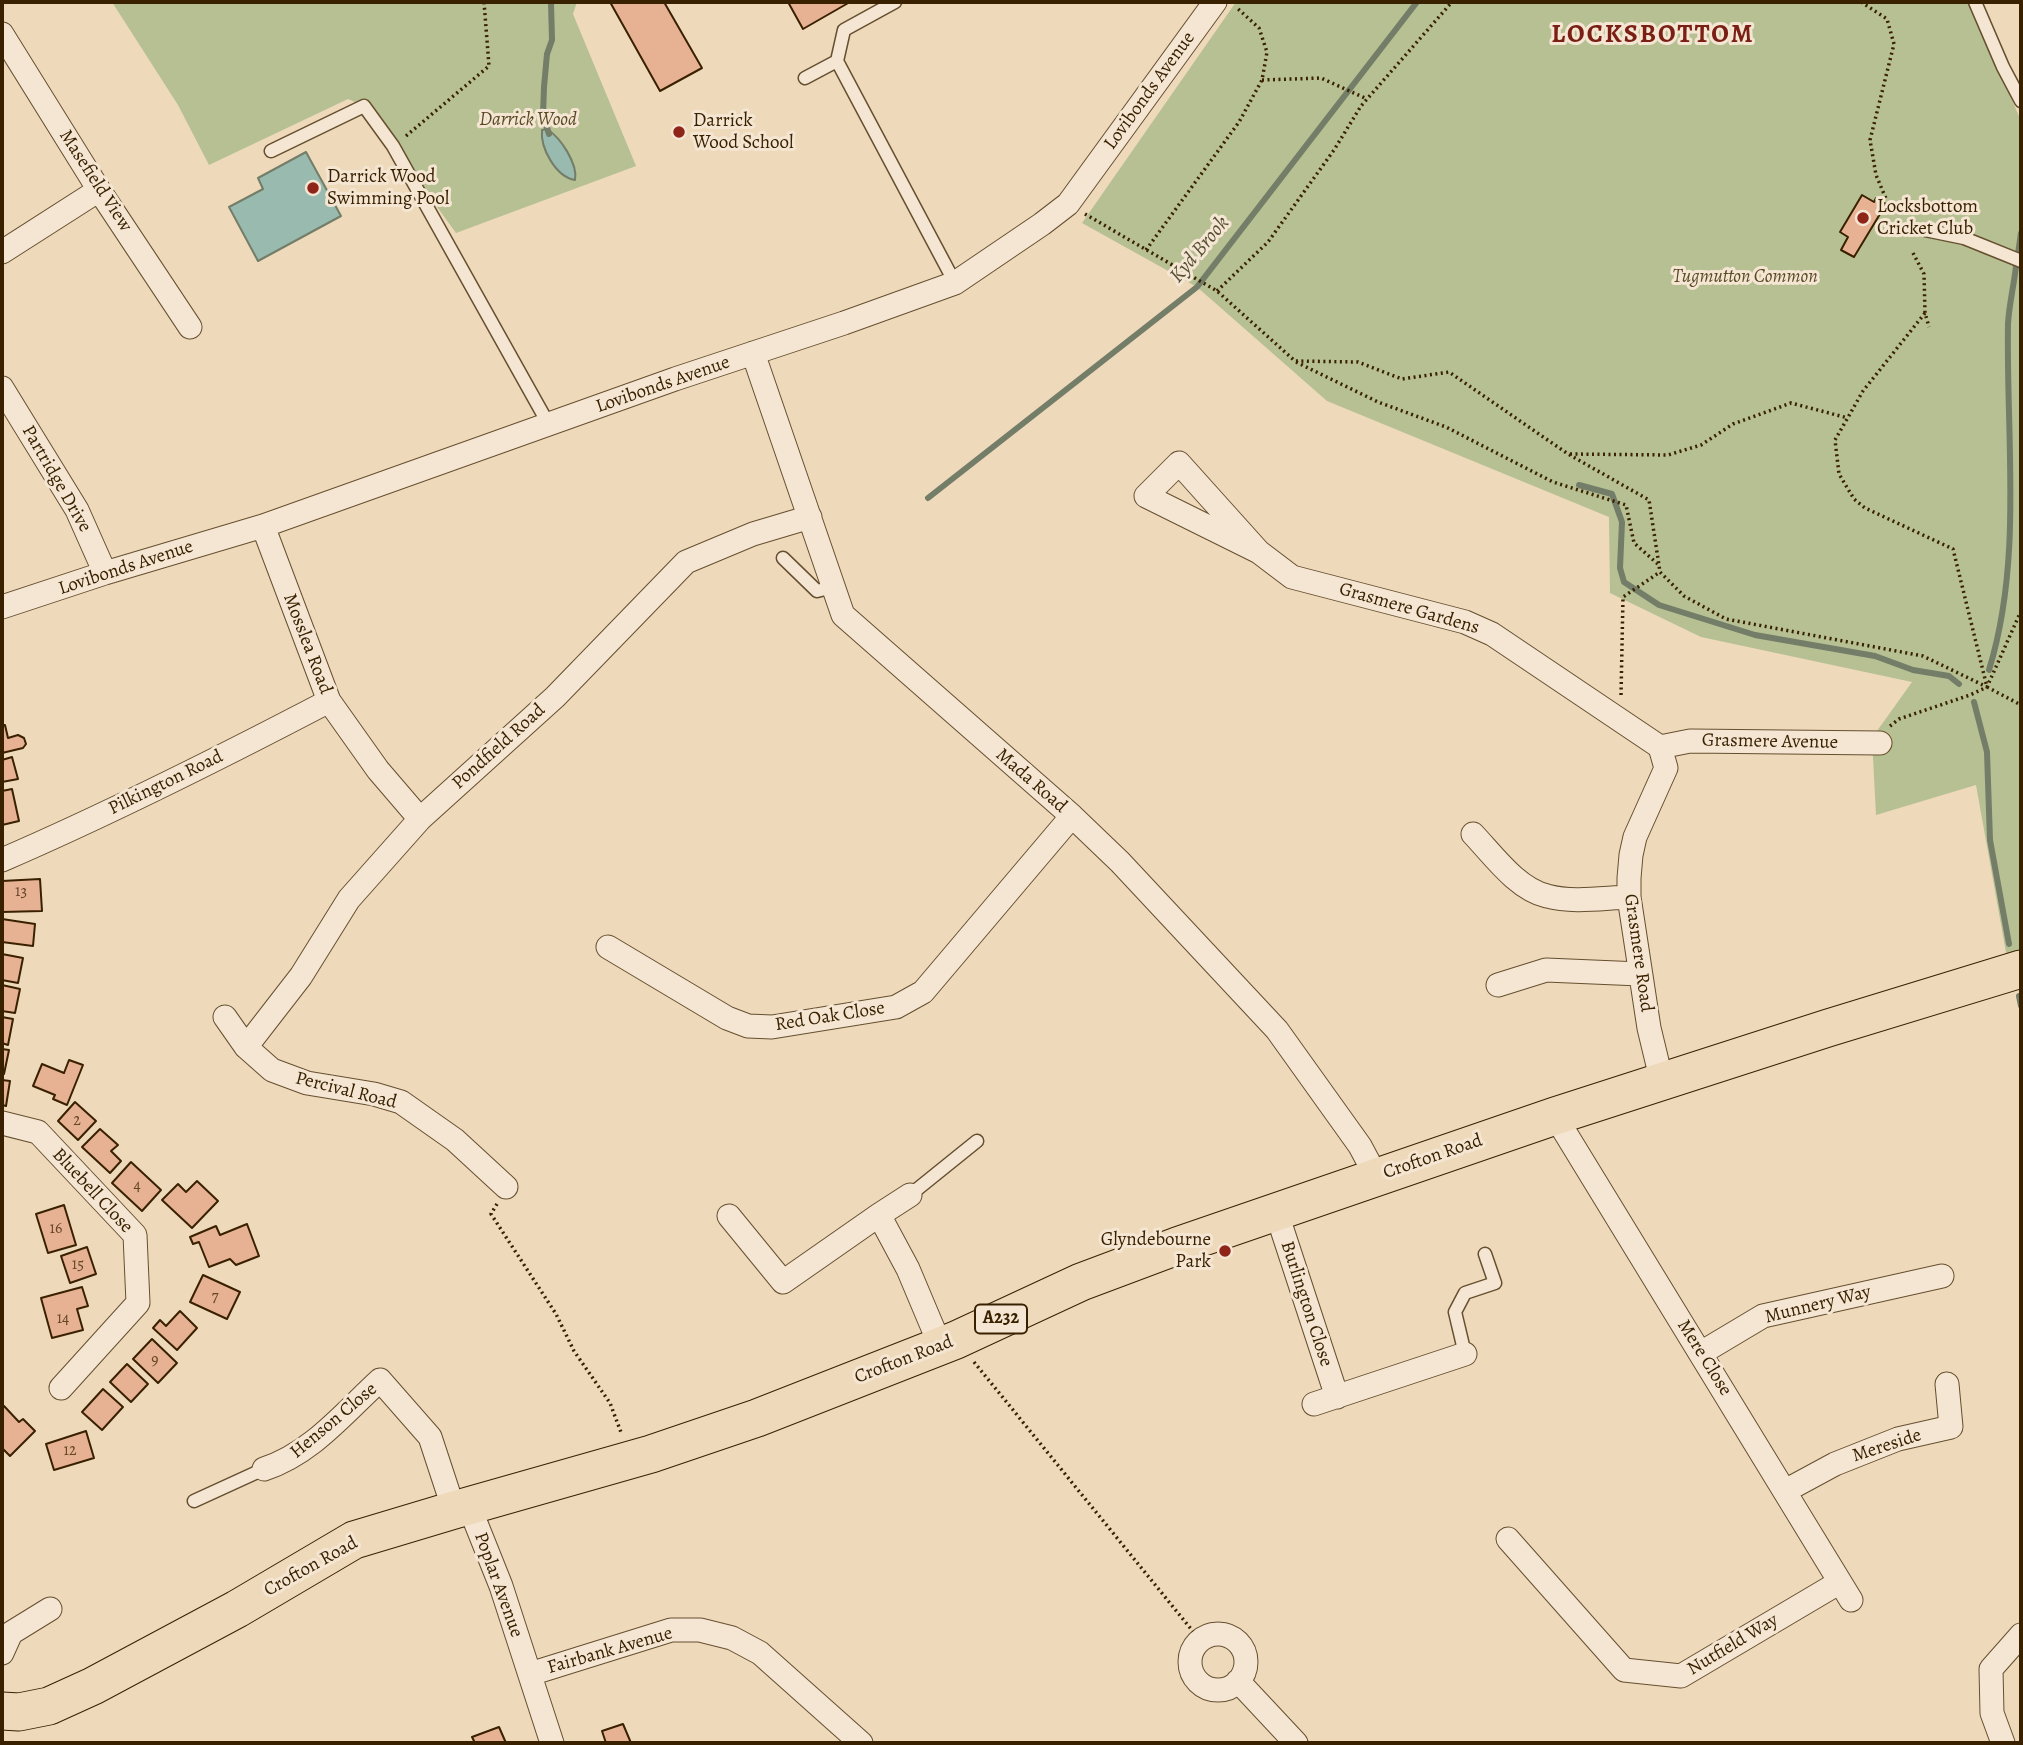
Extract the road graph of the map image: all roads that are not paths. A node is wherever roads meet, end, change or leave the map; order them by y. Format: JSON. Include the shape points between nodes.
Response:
{"nodes":[{"id":1,"x":895,"y":2,"type":"edge"},
{"id":2,"x":1215,"y":2,"type":"edge"},
{"id":3,"x":1975,"y":2,"type":"edge"},
{"id":4,"x":2,"y":34,"type":"edge"},
{"id":5,"x":837,"y":61,"type":"junction"},
{"id":6,"x":805,"y":78,"type":"dead end"},
{"id":7,"x":2021,"y":101,"type":"edge"},
{"id":8,"x":271,"y":152,"type":"dead end"},
{"id":9,"x":99,"y":190,"type":"junction"},
{"id":10,"x":1925,"y":230,"type":"dead end"},
{"id":11,"x":2,"y":252,"type":"edge"},
{"id":12,"x":2021,"y":261,"type":"edge"},
{"id":13,"x":955,"y":283,"type":"junction"},
{"id":14,"x":190,"y":327,"type":"dead end"},
{"id":15,"x":753,"y":354,"type":"junction"},
{"id":16,"x":2,"y":388,"type":"edge"},
{"id":17,"x":549,"y":425,"type":"junction"},
{"id":18,"x":810,"y":517,"type":"junction"},
{"id":19,"x":263,"y":526,"type":"junction"},
{"id":20,"x":1259,"y":552,"type":"junction"},
{"id":21,"x":783,"y":558,"type":"dead end"},
{"id":22,"x":105,"y":573,"type":"junction"},
{"id":23,"x":833,"y":587,"type":"junction"},
{"id":24,"x":2,"y":607,"type":"edge"},
{"id":25,"x":329,"y":701,"type":"junction"},
{"id":26,"x":1880,"y":743,"type":"road end"},
{"id":27,"x":1660,"y":747,"type":"junction"},
{"id":28,"x":1072,"y":816,"type":"junction"},
{"id":29,"x":419,"y":819,"type":"junction"},
{"id":30,"x":1473,"y":834,"type":"dead end"},
{"id":31,"x":2,"y":860,"type":"edge"},
{"id":32,"x":1629,"y":897,"type":"junction"},
{"id":33,"x":608,"y":947,"type":"dead end"},
{"id":34,"x":2021,"y":969,"type":"edge"},
{"id":35,"x":1640,"y":974,"type":"junction"},
{"id":36,"x":1497,"y":985,"type":"dead end"},
{"id":37,"x":225,"y":1017,"type":"dead end"},
{"id":38,"x":246,"y":1047,"type":"junction"},
{"id":39,"x":1662,"y":1082,"type":"junction"},
{"id":40,"x":1555,"y":1116,"type":"junction"},
{"id":41,"x":2,"y":1123,"type":"edge"},
{"id":42,"x":976,"y":1141,"type":"dead end"},
{"id":43,"x":1376,"y":1176,"type":"junction"},
{"id":44,"x":506,"y":1187,"type":"road end"},
{"id":45,"x":910,"y":1195,"type":"joint"},
{"id":46,"x":1276,"y":1211,"type":"junction"},
{"id":47,"x":879,"y":1215,"type":"junction"},
{"id":48,"x":729,"y":1216,"type":"dead end"},
{"id":49,"x":1485,"y":1254,"type":"dead end"},
{"id":50,"x":1942,"y":1276,"type":"dead end"},
{"id":51,"x":948,"y":1343,"type":"junction"},
{"id":52,"x":1701,"y":1353,"type":"junction"},
{"id":53,"x":1465,"y":1354,"type":"joint"},
{"id":54,"x":1947,"y":1384,"type":"dead end"},
{"id":55,"x":61,"y":1388,"type":"dead end"},
{"id":56,"x":1337,"y":1396,"type":"junction"},
{"id":57,"x":1314,"y":1404,"type":"dead end"},
{"id":58,"x":264,"y":1469,"type":"joint"},
{"id":59,"x":1785,"y":1491,"type":"junction"},
{"id":60,"x":194,"y":1501,"type":"dead end"},
{"id":61,"x":461,"y":1508,"type":"junction"},
{"id":62,"x":1508,"y":1539,"type":"dead end"},
{"id":63,"x":1846,"y":1591,"type":"joint"},
{"id":64,"x":50,"y":1609,"type":"dead end"},
{"id":65,"x":2021,"y":1634,"type":"edge"},
{"id":66,"x":2,"y":1653,"type":"edge"},
{"id":67,"x":530,"y":1674,"type":"junction"},
{"id":68,"x":1238,"y":1681,"type":"junction"},
{"id":69,"x":2,"y":1711,"type":"edge"},
{"id":70,"x":552,"y":1743,"type":"edge"},
{"id":71,"x":861,"y":1743,"type":"edge"},
{"id":72,"x":1296,"y":1743,"type":"edge"},
{"id":73,"x":2003,"y":1743,"type":"edge"}],
"edges":[{"from":1,"to":5,"type":"lane","via":[[844,30]]},
{"from":2,"to":13,"type":"street","name":"Lovibonds Avenue","via":[[1068,204]]},
{"from":3,"to":7,"type":"lane"},
{"from":4,"to":9,"type":"street","name":"Masefield View"},
{"from":5,"to":6,"type":"lane"},
{"from":5,"to":13,"type":"lane"},
{"from":8,"to":17,"type":"lane","via":[[364,106],[393,146]]},
{"from":9,"to":11,"type":"street"},
{"from":9,"to":14,"type":"street","name":"Masefield View"},
{"from":10,"to":12,"type":"lane","via":[[1964,238]]},
{"from":13,"to":15,"type":"street","name":"Lovibonds Avenue"},
{"from":15,"to":17,"type":"street","name":"Lovibonds Avenue"},
{"from":15,"to":18,"type":"street","name":"Mada Road"},
{"from":16,"to":22,"type":"street","name":"Partridge Drive","via":[[77,510]]},
{"from":17,"to":19,"type":"street","name":"Lovibonds Avenue"},
{"from":18,"to":23,"type":"street","name":"Mada Road"},
{"from":18,"to":29,"type":"street","name":"Pondfield Road","via":[[685,562],[555,697]]},
{"from":19,"to":22,"type":"street","name":"Lovibonds Avenue"},
{"from":19,"to":25,"type":"street","name":"Mosslea Road"},
{"from":20,"to":20,"type":"street","name":"Grasmere Gardens","via":[[1146,496],[1179,463]]},
{"from":20,"to":27,"type":"street","name":"Grasmere Gardens","via":[[1292,577],[1465,622],[1492,634]]},
{"from":21,"to":23,"type":"lane","via":[[817,591]]},
{"from":22,"to":24,"type":"street","name":"Lovibonds Avenue"},
{"from":23,"to":28,"type":"street","name":"Mada Road","via":[[843,615]]},
{"from":25,"to":29,"type":"street","name":"Mosslea Road"},
{"from":25,"to":31,"type":"street","name":"Pilkington Road"},
{"from":26,"to":27,"type":"street","name":"Grasmere Avenue","via":[[1690,741]]},
{"from":27,"to":32,"type":"street","name":"Grasmere Road","via":[[1666,768],[1635,836]]},
{"from":28,"to":33,"type":"street","name":"Red Oak Close","via":[[923,992],[896,1007],[772,1027],[748,1026]]},
{"from":28,"to":43,"type":"street","name":"Mada Road","via":[[1277,1030],[1360,1146]]},
{"from":29,"to":38,"type":"street","name":"Pondfield Road","via":[[349,899],[301,976]]},
{"from":30,"to":32,"type":"street","via":[[1526,886],[1545,896],[1570,900]]},
{"from":32,"to":35,"type":"street","name":"Grasmere Road"},
{"from":34,"to":39,"type":"main road","name":"Crofton Road","number":"A232"},
{"from":35,"to":36,"type":"street","via":[[1546,970]]},
{"from":35,"to":39,"type":"street","name":"Grasmere Road"},
{"from":37,"to":38,"type":"street","name":"Percival Road"},
{"from":38,"to":44,"type":"street","name":"Percival Road","via":[[284,1075],[401,1102],[455,1140]]},
{"from":39,"to":40,"type":"main road","name":"Crofton Road","number":"A232"},
{"from":40,"to":43,"type":"main road","name":"Crofton Road","number":"A232"},
{"from":40,"to":52,"type":"street","name":"Mere Close"},
{"from":41,"to":55,"type":"street","name":"Bluebell Close","via":[[37,1132],[135,1235],[138,1303]]},
{"from":42,"to":45,"type":"lane"},
{"from":43,"to":46,"type":"main road","name":"Crofton Road","number":"A232"},
{"from":45,"to":47,"type":"street"},
{"from":46,"to":51,"type":"main road","name":"Crofton Road","number":"A232","via":[[1081,1282]]},
{"from":46,"to":56,"type":"street","name":"Burlington Close"},
{"from":47,"to":48,"type":"street","via":[[783,1282]]},
{"from":47,"to":51,"type":"street"},
{"from":49,"to":53,"type":"lane","via":[[1495,1283],[1465,1293],[1455,1312]]},
{"from":50,"to":52,"type":"street","name":"Munnery Way","via":[[1763,1316]]},
{"from":51,"to":61,"type":"main road","name":"Crofton Road","number":"A232","via":[[757,1418],[631,1460]]},
{"from":52,"to":59,"type":"street","name":"Mere Close"},
{"from":53,"to":56,"type":"street"},
{"from":54,"to":59,"type":"street","name":"Mereside","via":[[1951,1427],[1898,1439],[1835,1464]]},
{"from":56,"to":57,"type":"street"},
{"from":58,"to":60,"type":"lane"},
{"from":58,"to":61,"type":"street","name":"Henson Close","via":[[309,1447],[380,1380],[430,1437]]},
{"from":59,"to":63,"type":"street","name":"Mere Close"},
{"from":61,"to":67,"type":"street","name":"Poplar Avenue","via":[[502,1587]]},
{"from":61,"to":69,"type":"main road","name":"Crofton Road","number":"A232","via":[[354,1540],[225,1615],[49,1706]]},
{"from":62,"to":63,"type":"street","name":"Nutfield Way","via":[[1624,1670],[1681,1676]]},
{"from":64,"to":66,"type":"street","via":[[11,1633]]},
{"from":65,"to":73,"type":"street","via":[[1991,1669],[1992,1713]]},
{"from":67,"to":70,"type":"street","name":"Poplar Avenue"},
{"from":67,"to":71,"type":"street","name":"Fairbank Avenue","via":[[671,1630],[700,1630],[732,1638],[760,1653]]},
{"from":68,"to":68,"type":"street","via":[[1244,1673],[1245,1655],[1235,1640],[1218,1634],[1194,1646],[1190,1664],[1197,1681],[1213,1690]]},
{"from":68,"to":72,"type":"street"}]}
